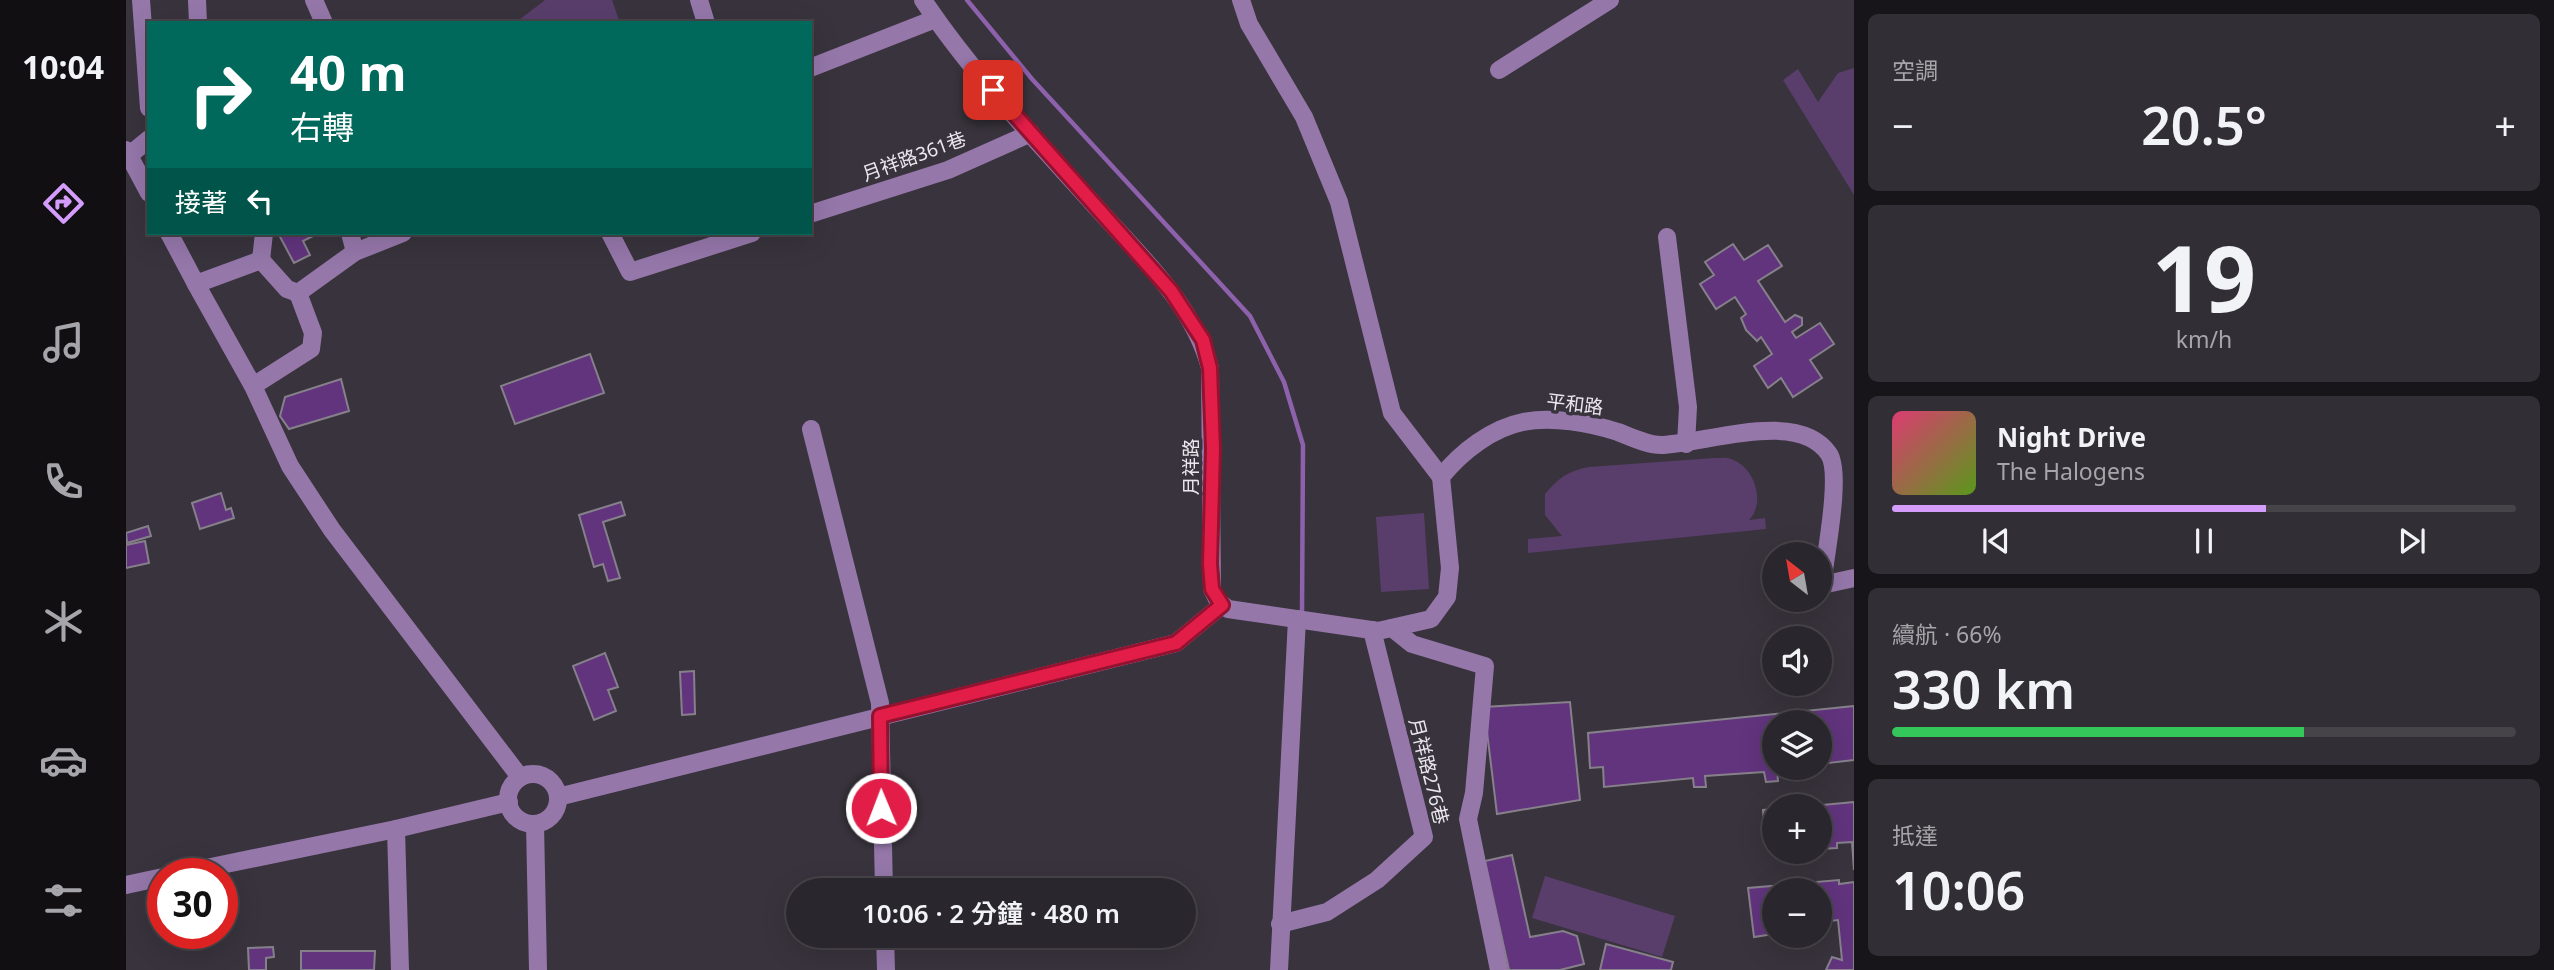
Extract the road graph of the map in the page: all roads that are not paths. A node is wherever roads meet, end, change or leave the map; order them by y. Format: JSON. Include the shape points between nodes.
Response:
{"nodes":[{"id":1,"x":141,"y":0,"type":"edge"},
{"id":2,"x":197,"y":0,"type":"edge"},
{"id":3,"x":314,"y":0,"type":"edge"},
{"id":4,"x":699,"y":0,"type":"edge"},
{"id":5,"x":923,"y":0,"type":"edge"},
{"id":6,"x":1241,"y":0,"type":"edge"},
{"id":7,"x":1610,"y":0,"type":"edge"},
{"id":8,"x":935,"y":19,"type":"junction"},
{"id":9,"x":198,"y":21,"type":"edge"},
{"id":10,"x":323,"y":21,"type":"edge"},
{"id":11,"x":705,"y":21,"type":"edge"},
{"id":12,"x":812,"y":67,"type":"edge"},
{"id":13,"x":1499,"y":70,"type":"dead end"},
{"id":14,"x":147,"y":81,"type":"edge"},
{"id":15,"x":1031,"y":133,"type":"junction"},
{"id":16,"x":147,"y":140,"type":"edge"},
{"id":17,"x":127,"y":155,"type":"edge"},
{"id":18,"x":147,"y":190,"type":"edge"},
{"id":19,"x":812,"y":213,"type":"edge"},
{"id":20,"x":170,"y":235,"type":"edge"},
{"id":21,"x":264,"y":235,"type":"edge"},
{"id":22,"x":351,"y":235,"type":"edge"},
{"id":23,"x":398,"y":235,"type":"edge"},
{"id":24,"x":611,"y":235,"type":"edge"},
{"id":25,"x":746,"y":235,"type":"edge"},
{"id":26,"x":1667,"y":237,"type":"dead end"},
{"id":27,"x":355,"y":252,"type":"junction"},
{"id":28,"x":261,"y":260,"type":"junction"},
{"id":29,"x":196,"y":284,"type":"junction"},
{"id":30,"x":298,"y":293,"type":"junction"},
{"id":31,"x":253,"y":386,"type":"junction"},
{"id":32,"x":811,"y":429,"type":"dead end"},
{"id":33,"x":1686,"y":444,"type":"junction"},
{"id":34,"x":1441,"y":477,"type":"junction"},
{"id":35,"x":1854,"y":578,"type":"edge"},
{"id":36,"x":1222,"y":605,"type":"junction"},
{"id":37,"x":1301,"y":619,"type":"junction"},
{"id":38,"x":1392,"y":628,"type":"junction"},
{"id":39,"x":1372,"y":630,"type":"junction"},
{"id":40,"x":880,"y":716,"type":"junction"},
{"id":41,"x":520,"y":777,"type":"junction"},
{"id":42,"x":558,"y":797,"type":"junction"},
{"id":43,"x":509,"y":802,"type":"junction"},
{"id":44,"x":535,"y":824,"type":"junction"},
{"id":45,"x":396,"y":829,"type":"junction"},
{"id":46,"x":238,"y":861,"type":"edge"},
{"id":47,"x":884,"y":878,"type":"edge"},
{"id":48,"x":147,"y":880,"type":"edge"},
{"id":49,"x":126,"y":885,"type":"edge"},
{"id":50,"x":1284,"y":923,"type":"junction"},
{"id":51,"x":885,"y":948,"type":"edge"},
{"id":52,"x":400,"y":970,"type":"edge"},
{"id":53,"x":538,"y":970,"type":"edge"},
{"id":54,"x":886,"y":970,"type":"edge"},
{"id":55,"x":1279,"y":970,"type":"edge"},
{"id":56,"x":1499,"y":970,"type":"edge"}],
"edges":[{"from":1,"to":14,"type":"street"},
{"from":2,"to":9,"type":"street"},
{"from":3,"to":10,"type":"street"},
{"from":4,"to":11,"type":"street"},
{"from":5,"to":8,"type":"street","name":"月祥路"},
{"from":6,"to":34,"type":"street","via":[[1248,24],[1304,117],[1339,202],[1392,413]]},
{"from":7,"to":13,"type":"street"},
{"from":8,"to":12,"type":"street"},
{"from":8,"to":15,"type":"street","name":"月祥路"},
{"from":15,"to":19,"type":"street","name":"月祥路361巷","via":[[948,170]]},
{"from":15,"to":36,"type":"street","name":"月祥路","via":[[1171,291],[1203,340],[1210,368],[1211,577]]},
{"from":16,"to":17,"type":"street"},
{"from":17,"to":18,"type":"street"},
{"from":20,"to":29,"type":"street"},
{"from":21,"to":28,"type":"street"},
{"from":22,"to":27,"type":"street"},
{"from":23,"to":27,"type":"street"},
{"from":24,"to":25,"type":"street","via":[[630,272]]},
{"from":26,"to":33,"type":"street","via":[[1688,407]]},
{"from":27,"to":30,"type":"street"},
{"from":28,"to":29,"type":"street"},
{"from":28,"to":30,"type":"street","via":[[286,289]]},
{"from":29,"to":31,"type":"street"},
{"from":30,"to":31,"type":"street","via":[[313,333],[311,349]]},
{"from":31,"to":41,"type":"street","via":[[290,466],[332,530]]},
{"from":32,"to":40,"type":"street"},
{"from":33,"to":34,"type":"street","name":"平和路","via":[[1658,446],[1598,426],[1528,421],[1506,426],[1455,459]]},
{"from":33,"to":35,"type":"street","name":"平和路","via":[[1739,433],[1797,432],[1820,443],[1835,465],[1836,483],[1822,585]]},
{"from":34,"to":38,"type":"street","via":[[1450,568],[1447,597],[1431,619]]},
{"from":36,"to":37,"type":"street","via":[[1234,612]]},
{"from":36,"to":40,"type":"street","via":[[1176,643]]},
{"from":37,"to":39,"type":"street"},
{"from":37,"to":50,"type":"street"},
{"from":38,"to":39,"type":"street"},
{"from":38,"to":56,"type":"street","via":[[1412,644],[1485,666],[1468,819]]},
{"from":39,"to":50,"type":"street","name":"月祥路276巷","via":[[1423,838],[1377,880],[1327,912]]},
{"from":40,"to":42,"type":"street"},
{"from":40,"to":47,"type":"street"},
{"from":41,"to":42,"type":"street","via":[[540,774],[556,786]]},
{"from":41,"to":43,"type":"street","via":[[508,793]]},
{"from":42,"to":44,"type":"street","via":[[559,806],[547,822]]},
{"from":43,"to":44,"type":"street","via":[[510,813],[527,825]]},
{"from":43,"to":45,"type":"street"},
{"from":44,"to":53,"type":"street"},
{"from":45,"to":46,"type":"street"},
{"from":45,"to":52,"type":"street"},
{"from":48,"to":49,"type":"street"},
{"from":50,"to":55,"type":"street"},
{"from":51,"to":54,"type":"street"}]}
